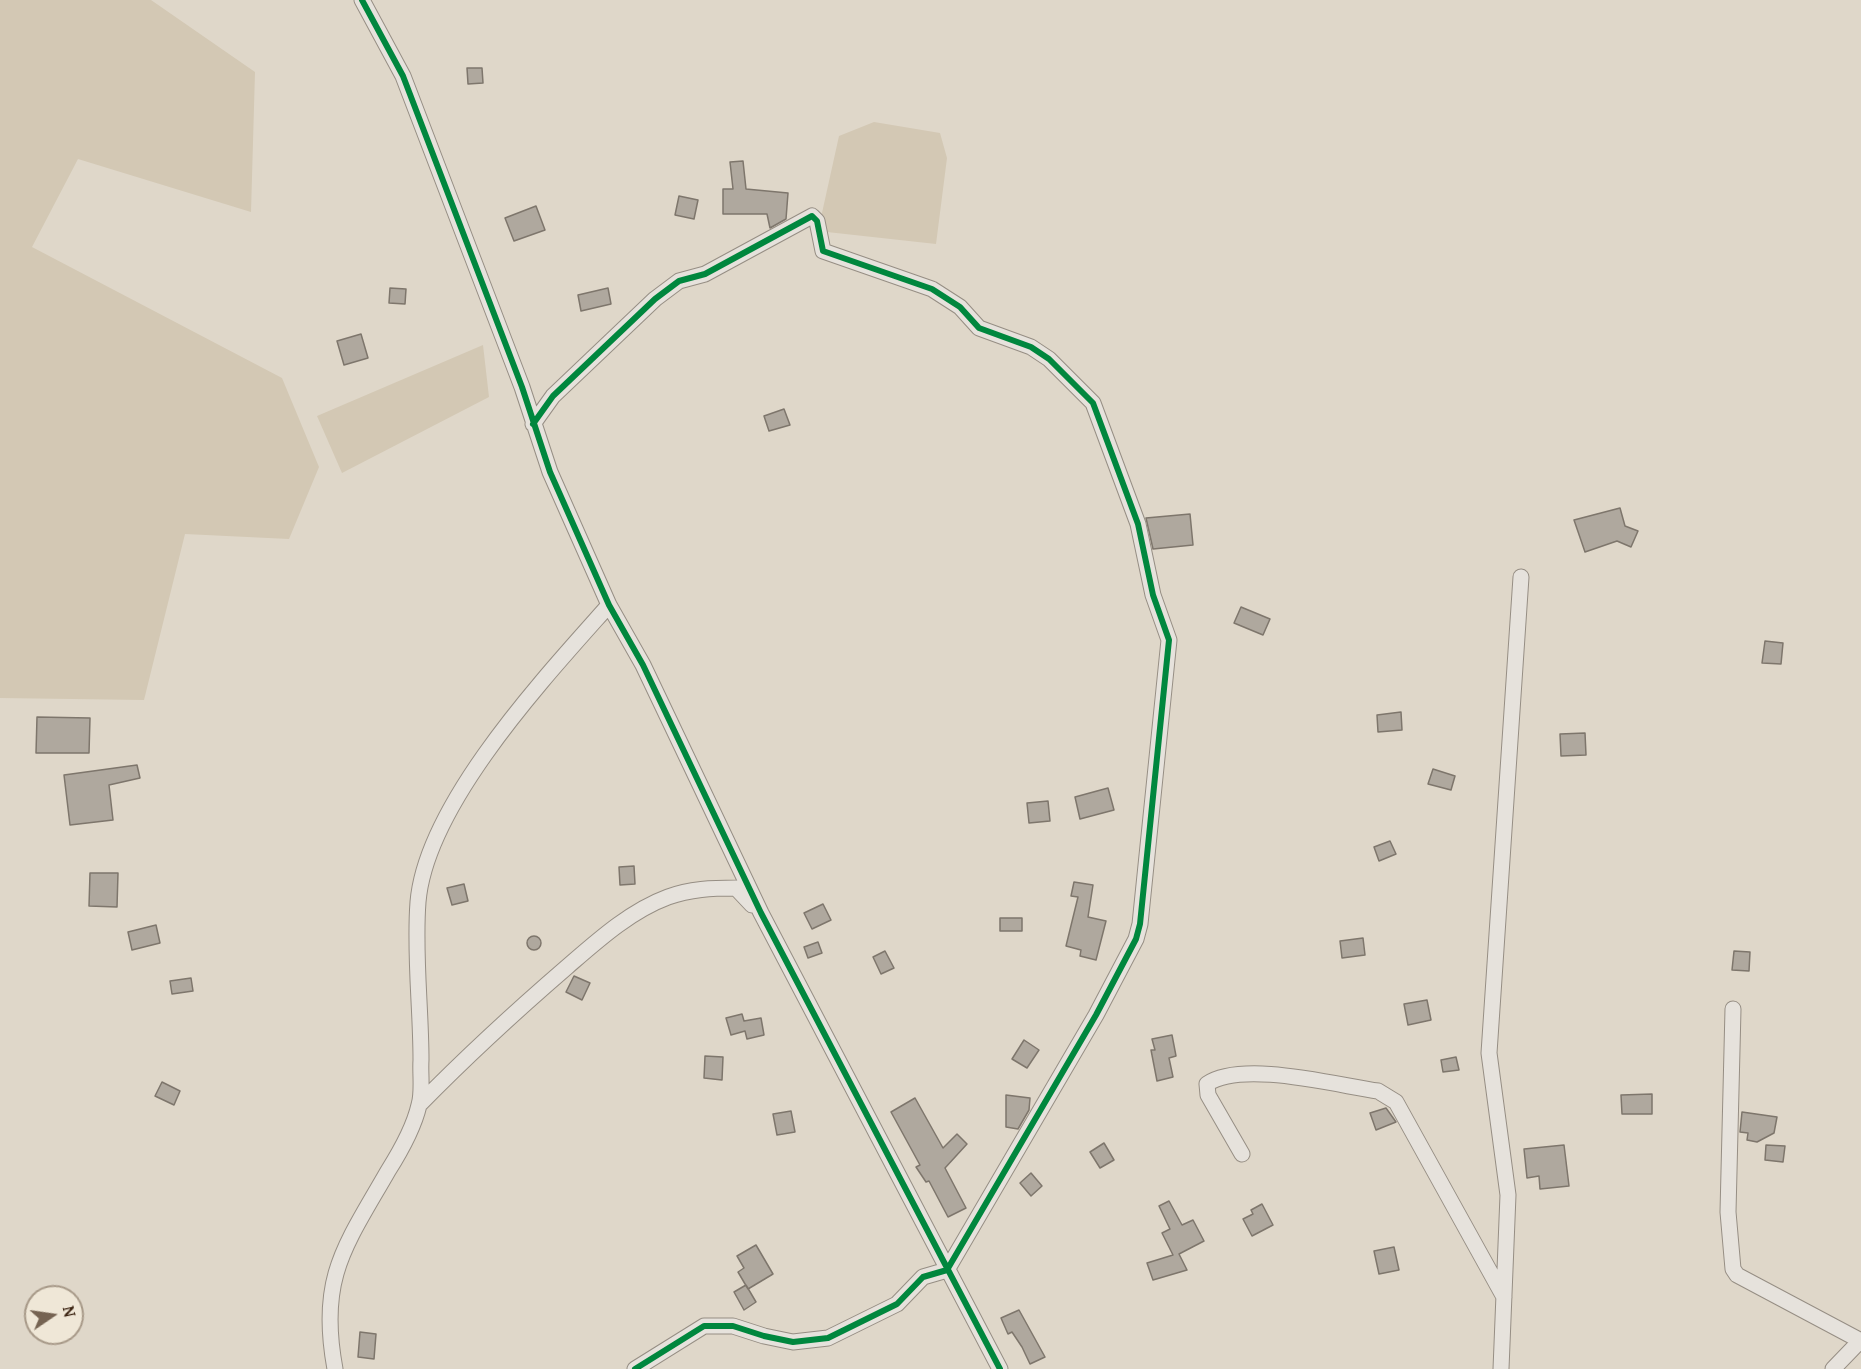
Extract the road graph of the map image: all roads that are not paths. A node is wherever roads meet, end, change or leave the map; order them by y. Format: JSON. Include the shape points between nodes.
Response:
{"nodes":[{"id":1,"x":362,"y":0,"type":"edge"},
{"id":2,"x":533,"y":424,"type":"junction"},
{"id":3,"x":1521,"y":577,"type":"dead end"},
{"id":4,"x":609,"y":605,"type":"junction"},
{"id":5,"x":761,"y":913,"type":"junction"},
{"id":6,"x":1733,"y":1009,"type":"dead end"},
{"id":7,"x":419,"y":1105,"type":"junction"},
{"id":8,"x":1242,"y":1154,"type":"dead end"},
{"id":9,"x":947,"y":1270,"type":"junction"},
{"id":10,"x":1504,"y":1298,"type":"junction"},
{"id":11,"x":1861,"y":1340,"type":"edge"},
{"id":12,"x":335,"y":1369,"type":"edge"},
{"id":13,"x":635,"y":1369,"type":"edge"},
{"id":14,"x":1000,"y":1369,"type":"edge"},
{"id":15,"x":1501,"y":1369,"type":"edge"},
{"id":16,"x":1833,"y":1369,"type":"edge"}],
"edges":[{"from":1,"to":2,"type":"street","via":[[403,76]]},
{"from":2,"to":4,"type":"street"},
{"from":2,"to":9,"type":"street","via":[[553,396],[654,298],[812,216],[817,221],[824,251],[932,289],[960,307],[979,328],[1031,347],[1049,359],[1093,403],[1138,524],[1153,595],[1169,640],[1140,924],[1096,1015]]},
{"from":3,"to":10,"type":"street","via":[[1490,1053],[1508,1195]]},
{"from":4,"to":5,"type":"street","via":[[643,665]]},
{"from":4,"to":7,"type":"street","via":[[544,678],[489,749],[447,814],[428,860],[418,900]]},
{"from":5,"to":7,"type":"street","via":[[736,888],[689,891],[638,912],[544,987]]},
{"from":5,"to":9,"type":"street"},
{"from":6,"to":11,"type":"street","via":[[1728,1212],[1733,1269],[1737,1275]]},
{"from":7,"to":12,"type":"street","via":[[398,1154],[339,1261],[328,1308]]},
{"from":8,"to":10,"type":"street","via":[[1208,1095],[1207,1084],[1213,1080],[1251,1072],[1387,1095],[1396,1102]]},
{"from":9,"to":13,"type":"street","via":[[923,1277],[897,1304],[828,1338],[793,1342],[733,1326],[704,1326]]},
{"from":9,"to":14,"type":"street"},
{"from":10,"to":15,"type":"street"},
{"from":11,"to":16,"type":"street"}]}
